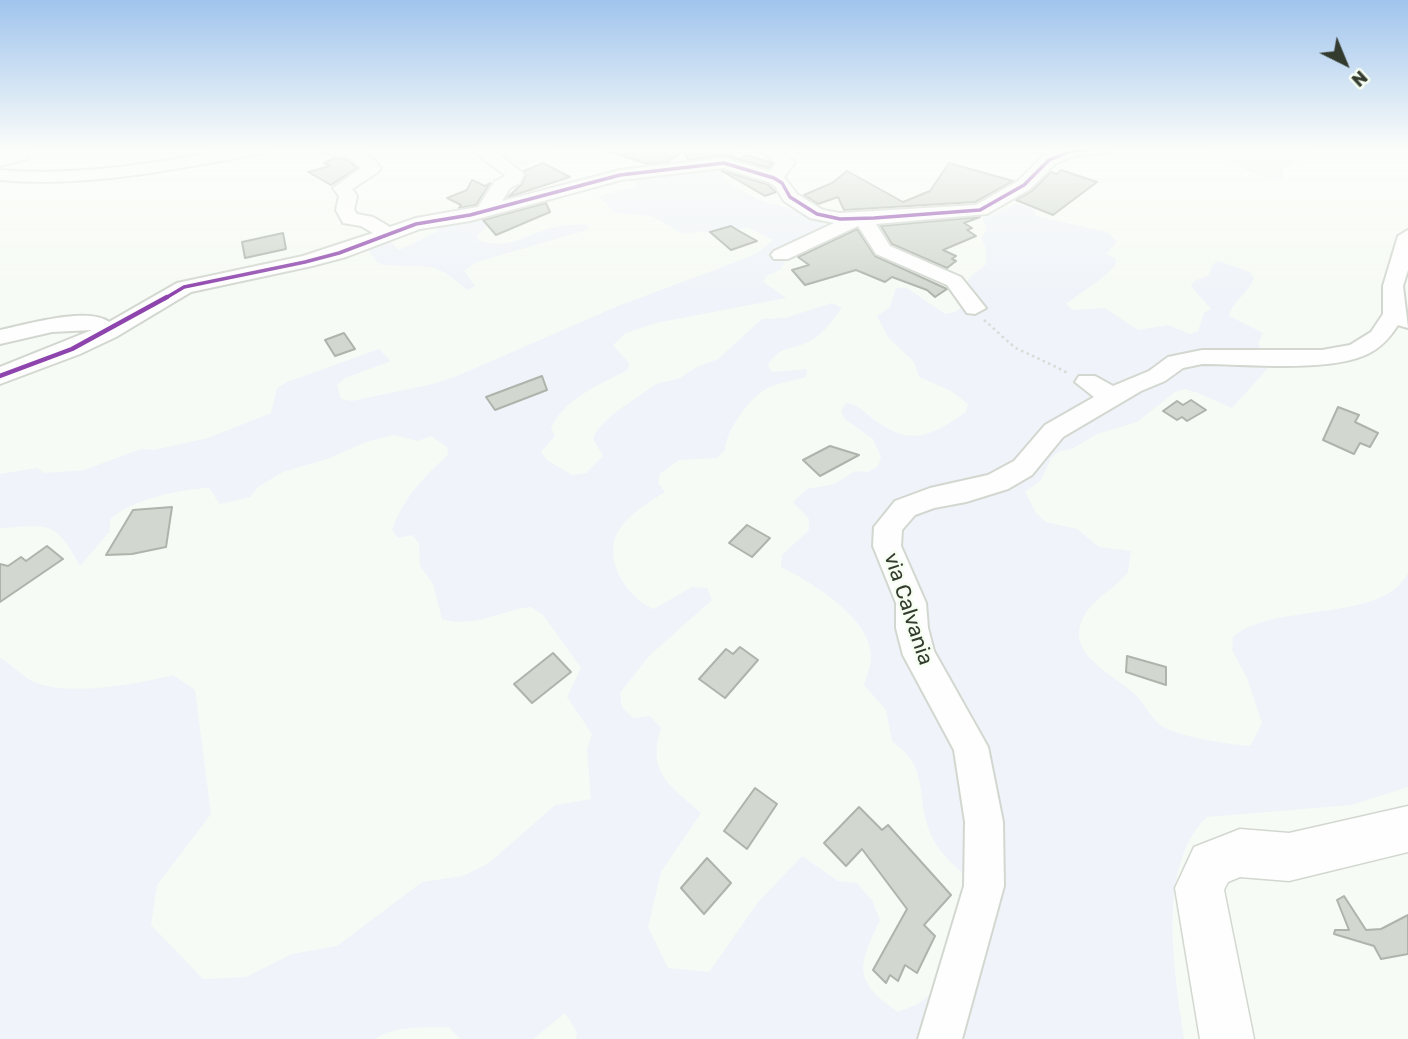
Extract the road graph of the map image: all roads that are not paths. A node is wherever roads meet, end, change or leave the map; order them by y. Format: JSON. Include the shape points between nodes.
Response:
{"nodes":[{"id":1,"x":348,"y":196,"type":"edge"},
{"id":2,"x":496,"y":196,"type":"edge"},
{"id":3,"x":537,"y":196,"type":"edge"},
{"id":4,"x":790,"y":196,"type":"edge"},
{"id":5,"x":981,"y":196,"type":"edge"},
{"id":6,"x":1006,"y":196,"type":"edge"},
{"id":7,"x":994,"y":204,"type":"junction"},
{"id":8,"x":485,"y":210,"type":"junction"},
{"id":9,"x":860,"y":218,"type":"junction"},
{"id":10,"x":387,"y":234,"type":"junction"},
{"id":11,"x":1408,"y":236,"type":"edge"},
{"id":12,"x":780,"y":255,"type":"dead end"},
{"id":13,"x":1398,"y":307,"type":"edge"},
{"id":14,"x":975,"y":309,"type":"road end"},
{"id":15,"x":108,"y":332,"type":"junction"},
{"id":16,"x":0,"y":337,"type":"edge"},
{"id":17,"x":0,"y":376,"type":"edge"},
{"id":18,"x":1087,"y":382,"type":"road end"},
{"id":19,"x":1114,"y":397,"type":"junction"},
{"id":20,"x":1408,"y":829,"type":"edge"},
{"id":21,"x":940,"y":1039,"type":"edge"},
{"id":22,"x":1227,"y":1039,"type":"edge"}],
"edges":[{"from":1,"to":10,"type":"street","via":[[345,210],[350,219],[366,221]]},
{"from":2,"to":8,"type":"street"},
{"from":3,"to":8,"type":"street"},
{"from":4,"to":9,"type":"street","via":[[829,217]]},
{"from":5,"to":7,"type":"street"},
{"from":6,"to":7,"type":"street"},
{"from":7,"to":9,"type":"street","via":[[969,212]]},
{"from":8,"to":10,"type":"street"},
{"from":9,"to":12,"type":"street"},
{"from":9,"to":14,"type":"street","via":[[883,250],[954,281]]},
{"from":10,"to":15,"type":"street","via":[[306,262],[184,287]]},
{"from":11,"to":13,"type":"street"},
{"from":13,"to":19,"type":"street","name":"via Calvania","via":[[1379,337],[1356,351],[1322,357],[1202,357],[1176,362]]},
{"from":15,"to":16,"type":"street","via":[[97,323],[52,325]]},
{"from":15,"to":17,"type":"street"},
{"from":18,"to":19,"type":"street"},
{"from":19,"to":21,"type":"street","name":"via Calvania","via":[[1054,431],[1023,468],[998,482],[905,508],[888,527],[887,546],[911,603],[919,654],[971,747],[984,822],[984,886]]},
{"from":20,"to":22,"type":"main road","via":[[1289,857],[1240,853],[1211,864],[1199,888]]}]}
